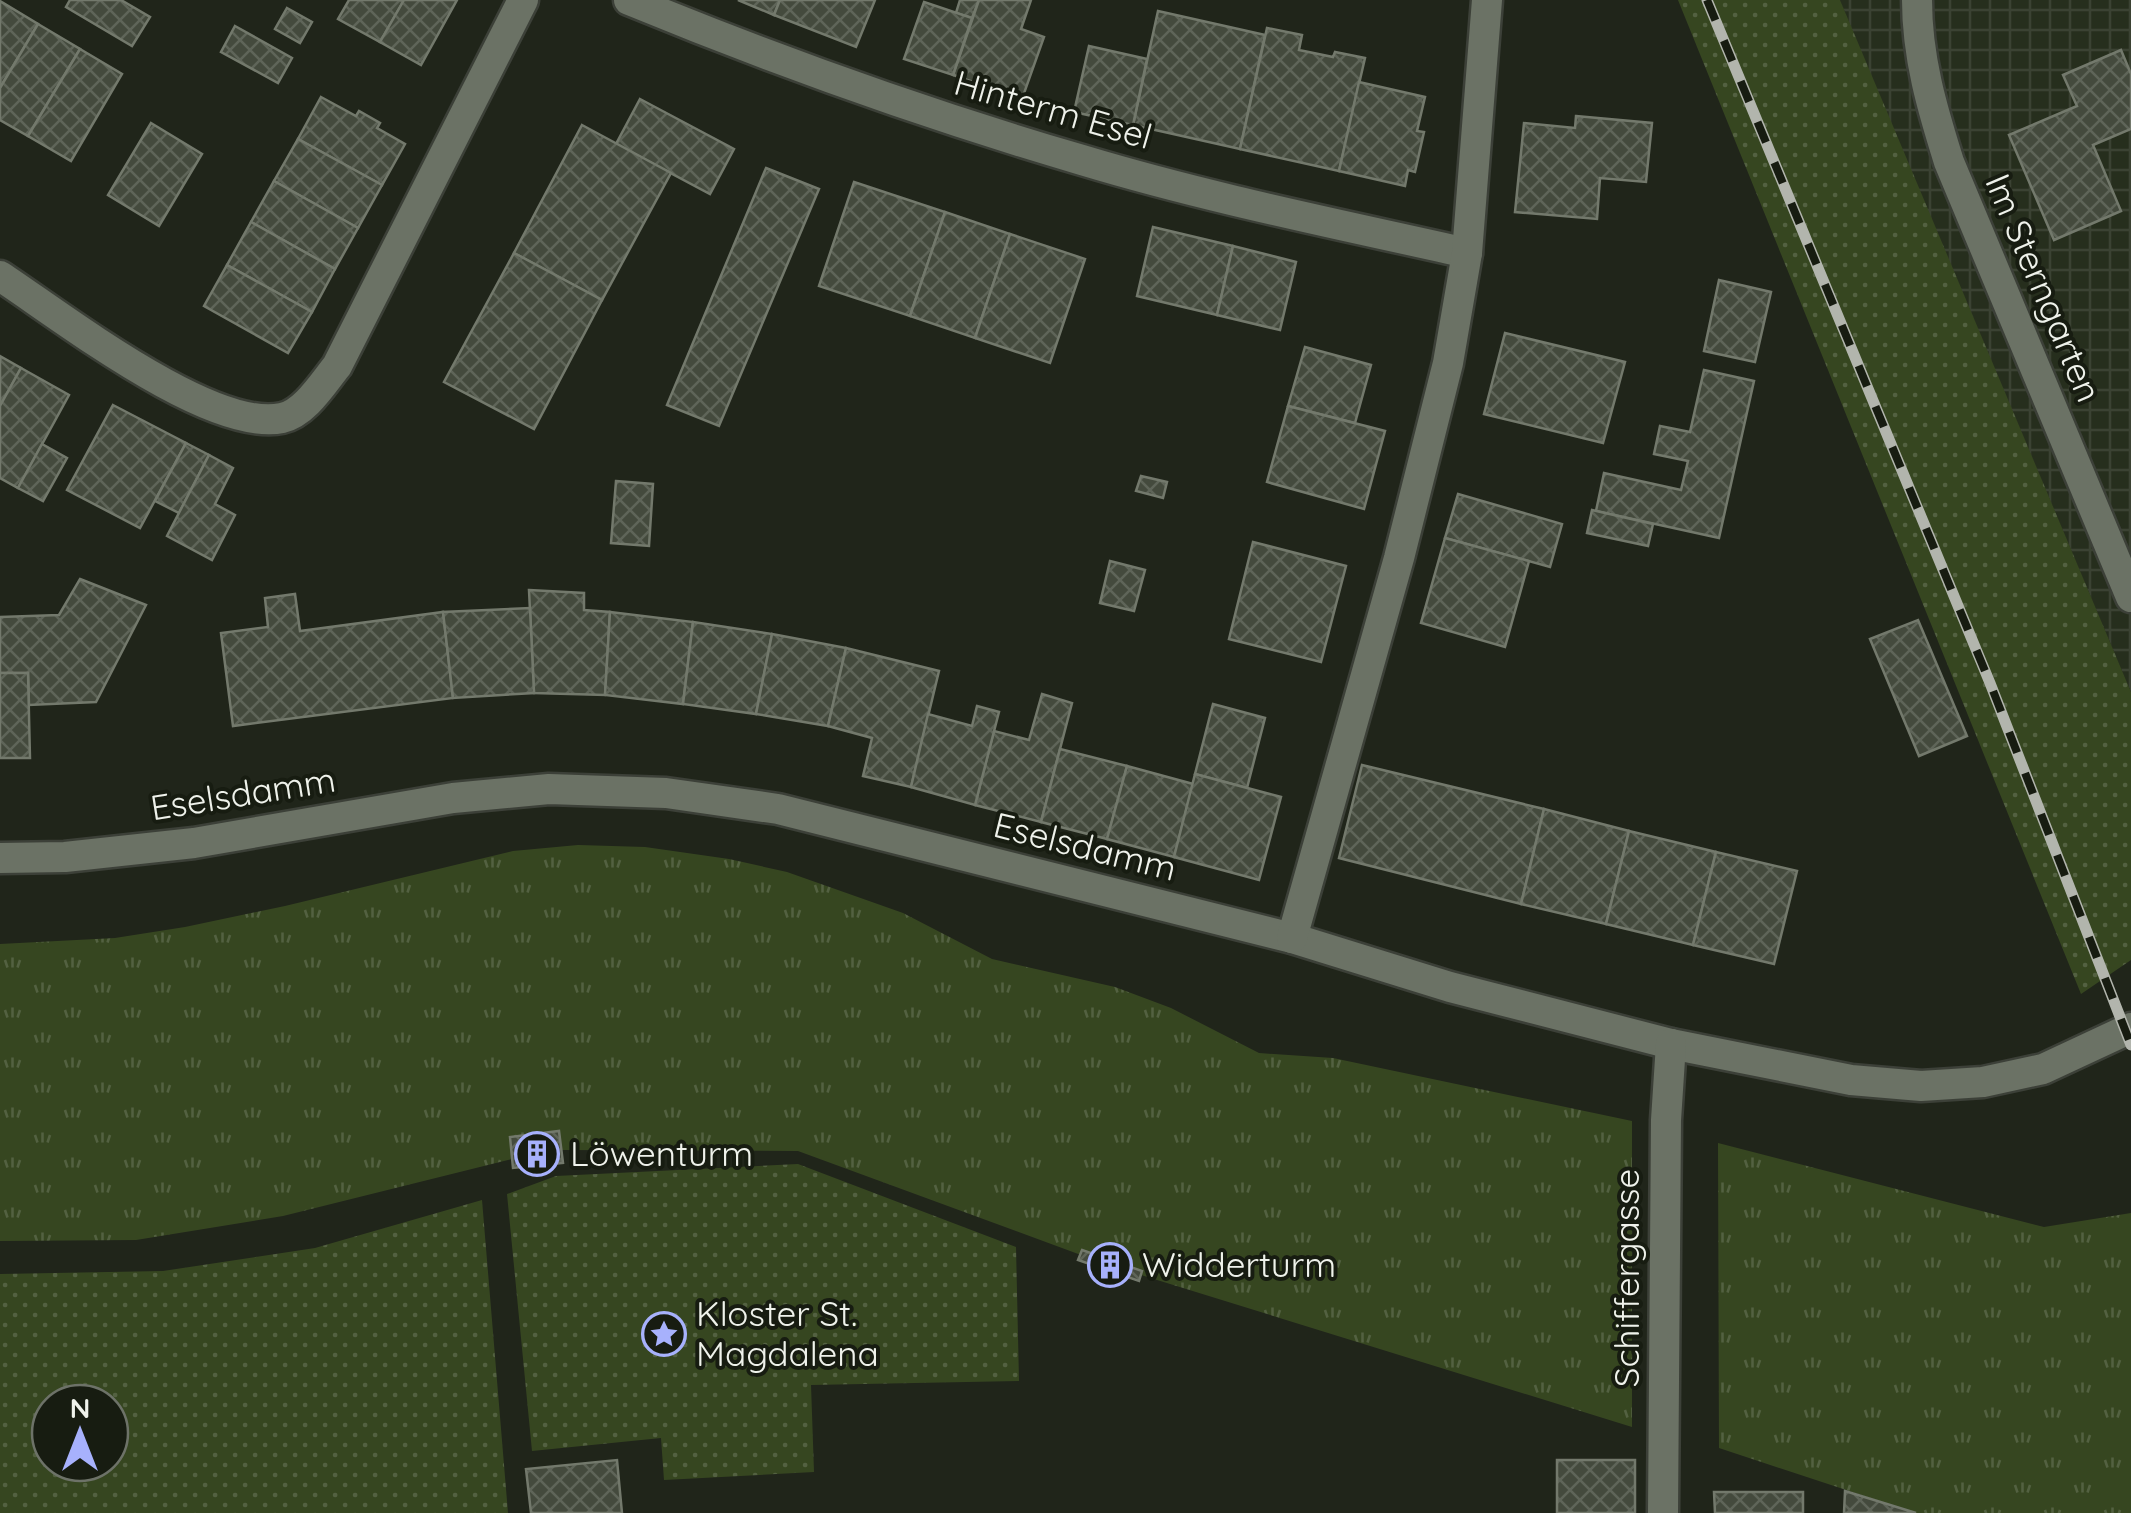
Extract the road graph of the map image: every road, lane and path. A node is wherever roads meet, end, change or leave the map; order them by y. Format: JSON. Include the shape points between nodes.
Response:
{"nodes":[{"id":1,"x":523,"y":0,"type":"edge"},
{"id":2,"x":629,"y":0,"type":"edge"},
{"id":3,"x":1486,"y":0,"type":"edge"},
{"id":4,"x":1917,"y":0,"type":"edge"},
{"id":5,"x":1467,"y":252,"type":"junction"},
{"id":6,"x":0,"y":276,"type":"edge"},
{"id":7,"x":2131,"y":597,"type":"edge"},
{"id":8,"x":0,"y":858,"type":"edge"},
{"id":9,"x":1292,"y":938,"type":"junction"},
{"id":10,"x":2131,"y":1028,"type":"edge"},
{"id":11,"x":1671,"y":1044,"type":"junction"},
{"id":12,"x":1662,"y":1513,"type":"edge"}],
"edges":[{"from":1,"to":6,"type":"street","via":[[337,366],[285,418],[250,418],[205,405]]},
{"from":2,"to":5,"type":"street","name":"Hinterm Esel","via":[[893,100],[1084,161]]},
{"from":3,"to":5,"type":"street"},
{"from":4,"to":7,"type":"street","name":"Im Sterngarten","via":[[1920,55],[1950,162]]},
{"from":5,"to":9,"type":"street","via":[[1448,363]]},
{"from":8,"to":9,"type":"street","name":"Eselsdamm","via":[[65,858],[194,843],[472,796],[549,789],[666,793],[778,810]]},
{"from":9,"to":11,"type":"street","name":"Eselsdamm"},
{"from":10,"to":11,"type":"street","name":"Eselsdamm","via":[[2044,1068],[1983,1082],[1921,1086],[1851,1080]]},
{"from":11,"to":12,"type":"street","name":"Schiffergasse"}]}
